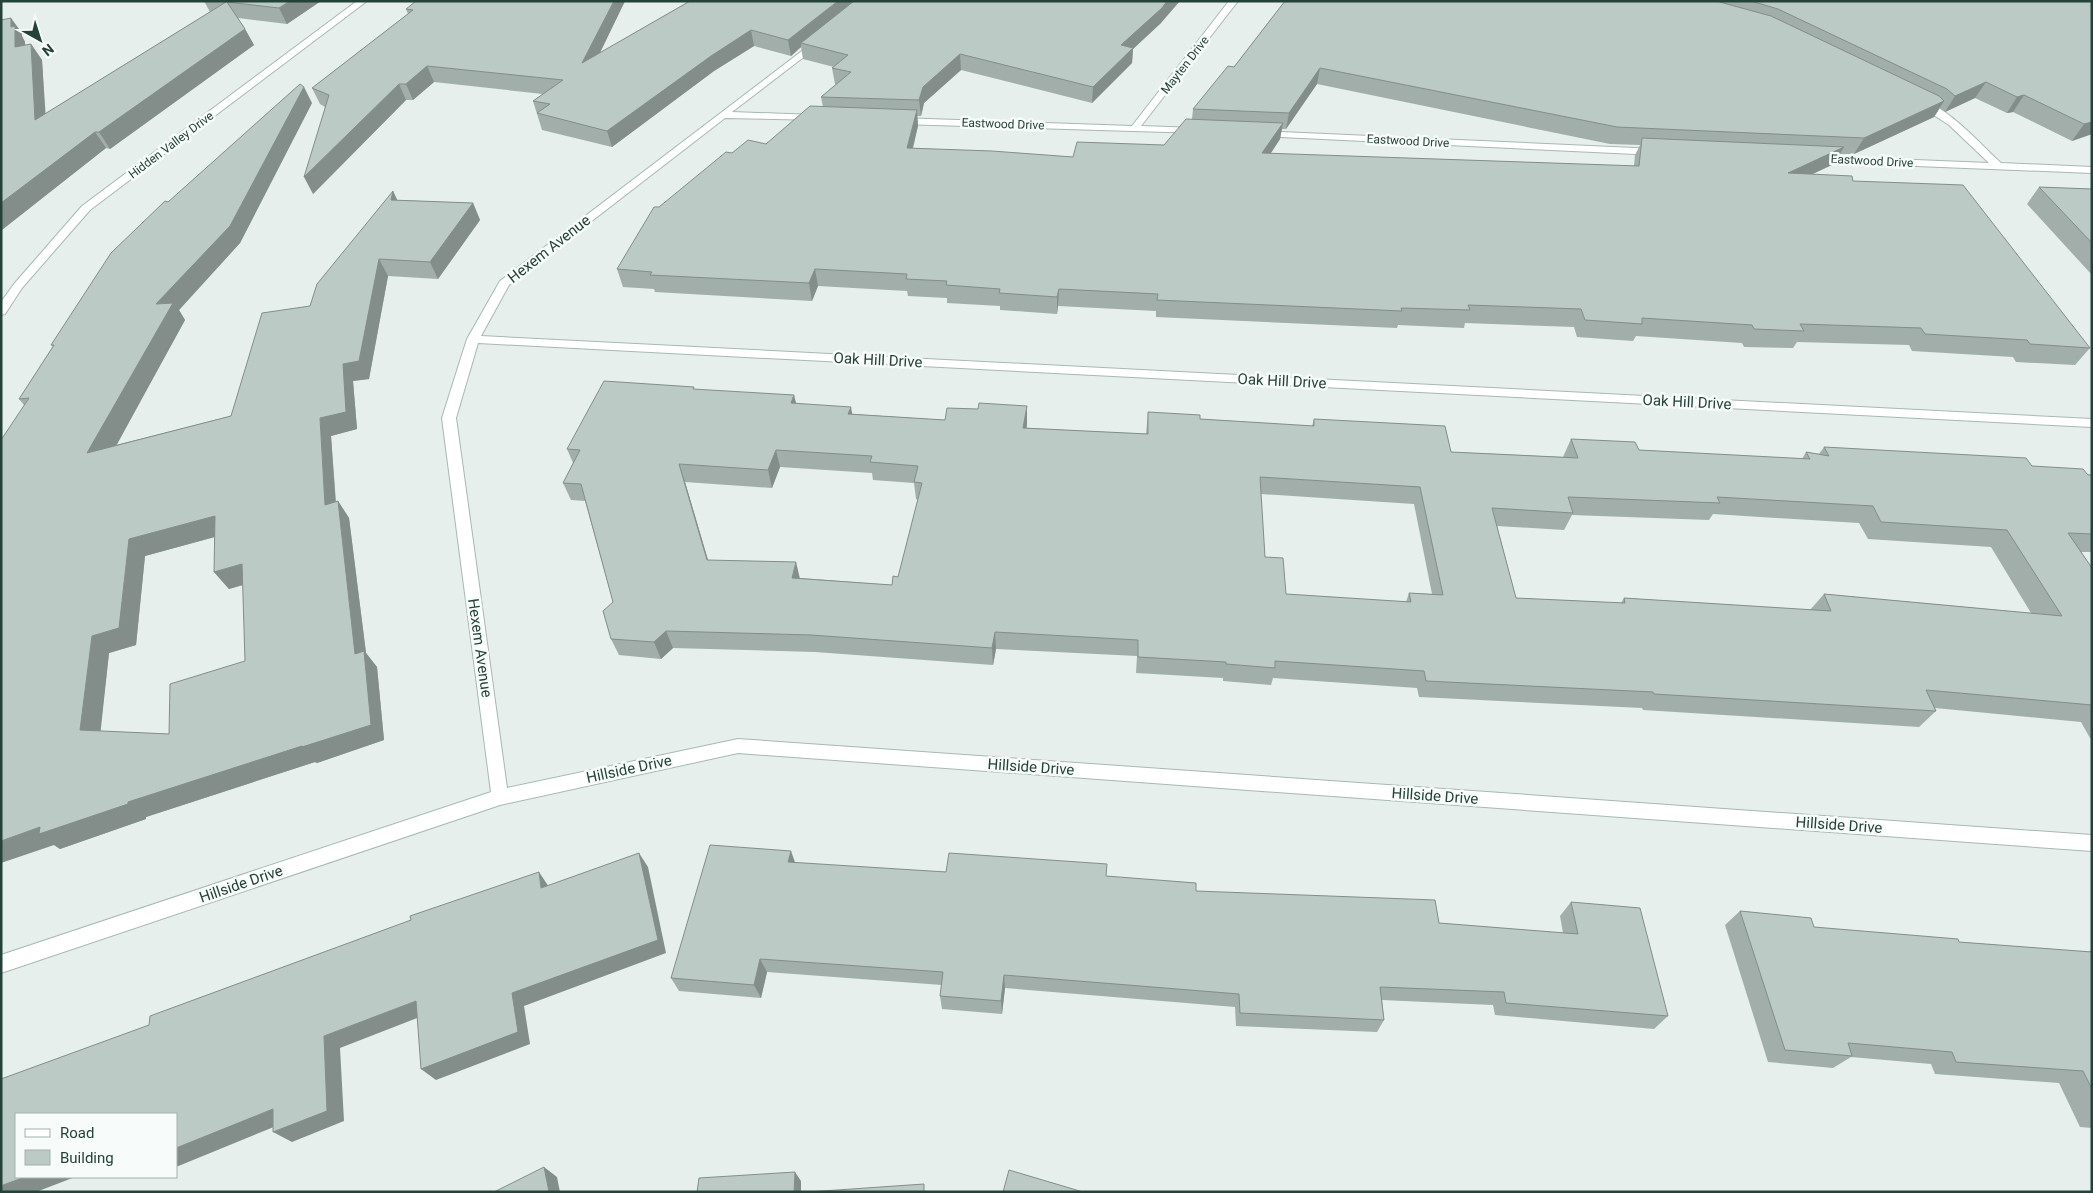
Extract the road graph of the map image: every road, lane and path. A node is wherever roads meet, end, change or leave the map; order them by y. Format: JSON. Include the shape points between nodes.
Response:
{"nodes":[{"id":1,"x":363,"y":1,"type":"edge"},
{"id":2,"x":1234,"y":1,"type":"edge"},
{"id":3,"x":832,"y":30,"type":"edge"},
{"id":4,"x":1907,"y":96,"type":"edge"},
{"id":5,"x":724,"y":115,"type":"junction"},
{"id":6,"x":832,"y":118,"type":"edge"},
{"id":7,"x":890,"y":120,"type":"edge"},
{"id":8,"x":1135,"y":128,"type":"junction"},
{"id":9,"x":1204,"y":132,"type":"edge"},
{"id":10,"x":1254,"y":134,"type":"edge"},
{"id":11,"x":1671,"y":152,"type":"edge"},
{"id":12,"x":1810,"y":158,"type":"edge"},
{"id":13,"x":1999,"y":167,"type":"junction"},
{"id":14,"x":2092,"y":170,"type":"edge"},
{"id":15,"x":18,"y":286,"type":"junction"},
{"id":16,"x":1,"y":287,"type":"edge"},
{"id":17,"x":1,"y":311,"type":"edge"},
{"id":18,"x":472,"y":339,"type":"junction"},
{"id":19,"x":2092,"y":423,"type":"edge"},
{"id":20,"x":500,"y":797,"type":"junction"},
{"id":21,"x":2092,"y":842,"type":"edge"},
{"id":22,"x":1,"y":964,"type":"edge"}],
"edges":[{"from":1,"to":15,"type":"street","name":"Hidden Valley Drive","via":[[86,208]]},
{"from":2,"to":8,"type":"street","name":"Mayten Drive"},
{"from":3,"to":5,"type":"street","name":"Hexem Avenue"},
{"from":4,"to":13,"type":"street","via":[[1933,109]]},
{"from":5,"to":6,"type":"street"},
{"from":5,"to":18,"type":"street","name":"Hexem Avenue","via":[[504,282]]},
{"from":7,"to":8,"type":"street","name":"Eastwood Drive"},
{"from":8,"to":9,"type":"street","name":"Eastwood Drive"},
{"from":10,"to":11,"type":"street","name":"Eastwood Drive"},
{"from":12,"to":13,"type":"street","name":"Eastwood Drive"},
{"from":13,"to":14,"type":"street","name":"Eastwood Drive"},
{"from":15,"to":16,"type":"street"},
{"from":15,"to":17,"type":"street","name":"Hidden Valley Drive"},
{"from":18,"to":19,"type":"street","name":"Oak Hill Drive"},
{"from":18,"to":20,"type":"street","name":"Hexem Avenue","via":[[449,418]]},
{"from":20,"to":21,"type":"street","name":"Hillside Drive","via":[[738,746]]},
{"from":20,"to":22,"type":"street","name":"Hillside Drive"}]}
